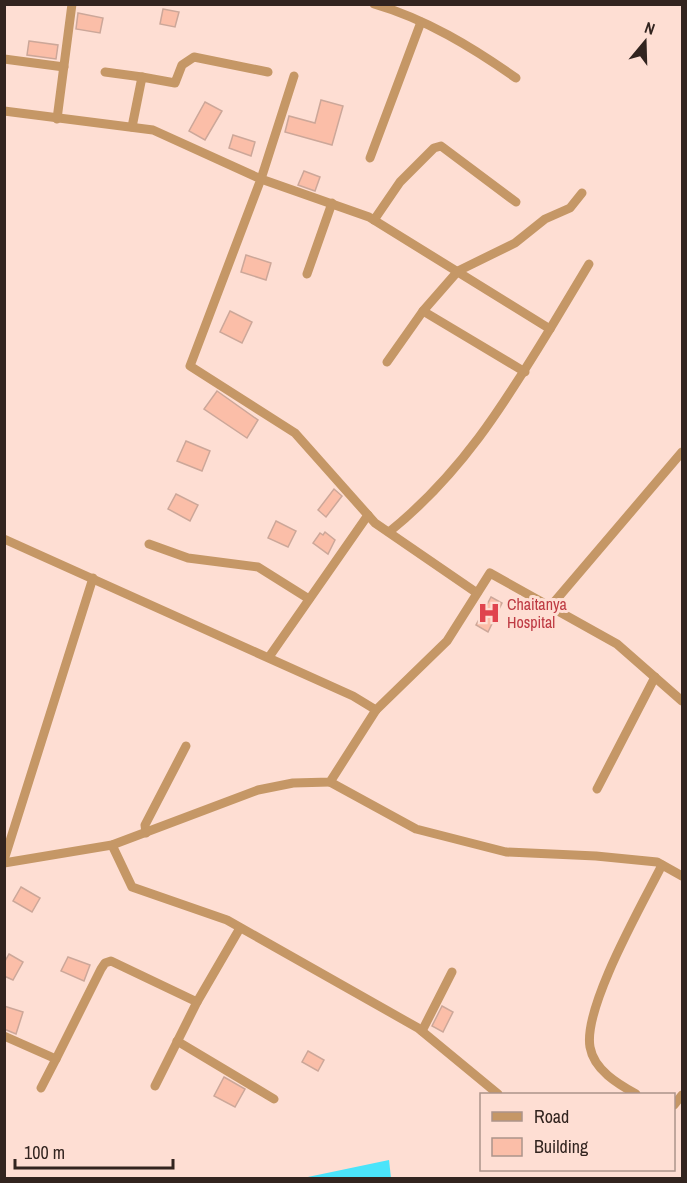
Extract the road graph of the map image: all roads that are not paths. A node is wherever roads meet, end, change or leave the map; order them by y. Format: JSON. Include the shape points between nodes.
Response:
{"nodes":[{"id":1,"x":72,"y":4,"type":"edge"},
{"id":2,"x":374,"y":4,"type":"edge"},
{"id":3,"x":421,"y":22,"type":"junction"},
{"id":4,"x":4,"y":59,"type":"edge"},
{"id":5,"x":64,"y":67,"type":"junction"},
{"id":6,"x":105,"y":72,"type":"dead end"},
{"id":7,"x":268,"y":72,"type":"dead end"},
{"id":8,"x":294,"y":76,"type":"dead end"},
{"id":9,"x":142,"y":77,"type":"junction"},
{"id":10,"x":516,"y":78,"type":"dead end"},
{"id":11,"x":4,"y":111,"type":"edge"},
{"id":12,"x":57,"y":119,"type":"junction"},
{"id":13,"x":132,"y":128,"type":"junction"},
{"id":14,"x":370,"y":158,"type":"dead end"},
{"id":15,"x":261,"y":179,"type":"junction"},
{"id":16,"x":582,"y":193,"type":"dead end"},
{"id":17,"x":516,"y":202,"type":"dead end"},
{"id":18,"x":332,"y":203,"type":"junction"},
{"id":19,"x":374,"y":220,"type":"junction"},
{"id":20,"x":589,"y":264,"type":"dead end"},
{"id":21,"x":458,"y":271,"type":"junction"},
{"id":22,"x":307,"y":274,"type":"dead end"},
{"id":23,"x":423,"y":311,"type":"junction"},
{"id":24,"x":550,"y":330,"type":"junction"},
{"id":25,"x":387,"y":362,"type":"dead end"},
{"id":26,"x":525,"y":372,"type":"junction"},
{"id":27,"x":682,"y":452,"type":"edge"},
{"id":28,"x":368,"y":515,"type":"junction"},
{"id":29,"x":389,"y":532,"type":"junction"},
{"id":30,"x":4,"y":539,"type":"edge"},
{"id":31,"x":149,"y":544,"type":"dead end"},
{"id":32,"x":93,"y":578,"type":"junction"},
{"id":33,"x":477,"y":593,"type":"junction"},
{"id":34,"x":309,"y":599,"type":"junction"},
{"id":35,"x":550,"y":607,"type":"junction"},
{"id":36,"x":269,"y":657,"type":"junction"},
{"id":37,"x":655,"y":677,"type":"junction"},
{"id":38,"x":682,"y":701,"type":"edge"},
{"id":39,"x":376,"y":711,"type":"junction"},
{"id":40,"x":186,"y":747,"type":"dead end"},
{"id":41,"x":330,"y":782,"type":"junction"},
{"id":42,"x":597,"y":789,"type":"dead end"},
{"id":43,"x":146,"y":833,"type":"junction"},
{"id":44,"x":112,"y":845,"type":"junction"},
{"id":45,"x":4,"y":862,"type":"edge"},
{"id":46,"x":662,"y":865,"type":"junction"},
{"id":47,"x":682,"y":876,"type":"edge"},
{"id":48,"x":240,"y":928,"type":"junction"},
{"id":49,"x":452,"y":972,"type":"dead end"},
{"id":50,"x":197,"y":1002,"type":"junction"},
{"id":51,"x":422,"y":1031,"type":"junction"},
{"id":52,"x":4,"y":1036,"type":"edge"},
{"id":53,"x":177,"y":1041,"type":"junction"},
{"id":54,"x":56,"y":1059,"type":"junction"},
{"id":55,"x":155,"y":1086,"type":"dead end"},
{"id":56,"x":41,"y":1088,"type":"dead end"},
{"id":57,"x":496,"y":1093,"type":"edge"},
{"id":58,"x":633,"y":1093,"type":"edge"},
{"id":59,"x":274,"y":1099,"type":"dead end"}],
"edges":[{"from":1,"to":5,"type":"street"},
{"from":2,"to":3,"type":"street"},
{"from":3,"to":10,"type":"street","via":[[470,46]]},
{"from":3,"to":14,"type":"street"},
{"from":4,"to":5,"type":"street"},
{"from":5,"to":12,"type":"street"},
{"from":6,"to":9,"type":"street"},
{"from":7,"to":9,"type":"street","via":[[194,57],[182,65],[175,83]]},
{"from":8,"to":15,"type":"street"},
{"from":9,"to":13,"type":"street"},
{"from":11,"to":12,"type":"street"},
{"from":12,"to":13,"type":"street"},
{"from":13,"to":15,"type":"street","via":[[153,130]]},
{"from":15,"to":18,"type":"street"},
{"from":15,"to":28,"type":"street","via":[[190,366],[295,433]]},
{"from":16,"to":21,"type":"street","via":[[565,212],[545,219],[515,243]]},
{"from":17,"to":19,"type":"street","via":[[441,146],[434,148],[400,182]]},
{"from":18,"to":19,"type":"street"},
{"from":18,"to":22,"type":"street"},
{"from":19,"to":21,"type":"street"},
{"from":20,"to":24,"type":"street"},
{"from":21,"to":23,"type":"street"},
{"from":21,"to":24,"type":"street"},
{"from":23,"to":25,"type":"street"},
{"from":23,"to":26,"type":"street"},
{"from":24,"to":26,"type":"street"},
{"from":26,"to":29,"type":"street","via":[[460,466]]},
{"from":27,"to":35,"type":"street"},
{"from":28,"to":29,"type":"street"},
{"from":28,"to":34,"type":"street"},
{"from":29,"to":33,"type":"street"},
{"from":30,"to":32,"type":"street"},
{"from":31,"to":34,"type":"street","via":[[201,561],[258,567]]},
{"from":32,"to":36,"type":"street"},
{"from":32,"to":45,"type":"street"},
{"from":33,"to":35,"type":"street","via":[[490,573]]},
{"from":33,"to":39,"type":"street","via":[[447,641]]},
{"from":34,"to":36,"type":"street"},
{"from":35,"to":37,"type":"street","via":[[617,644]]},
{"from":36,"to":39,"type":"street","via":[[353,696]]},
{"from":37,"to":38,"type":"street"},
{"from":37,"to":42,"type":"street"},
{"from":39,"to":41,"type":"street"},
{"from":40,"to":43,"type":"street","via":[[145,825]]},
{"from":41,"to":43,"type":"street","via":[[293,783],[258,790]]},
{"from":41,"to":46,"type":"street","via":[[416,829],[506,852],[596,856]]},
{"from":43,"to":44,"type":"street"},
{"from":44,"to":45,"type":"street"},
{"from":44,"to":48,"type":"street","via":[[132,887]]},
{"from":46,"to":47,"type":"street"},
{"from":46,"to":58,"type":"street","via":[[596,1004],[590,1030],[590,1047],[596,1062],[612,1080]]},
{"from":48,"to":50,"type":"street"},
{"from":48,"to":51,"type":"street"},
{"from":49,"to":51,"type":"street"},
{"from":50,"to":53,"type":"street"},
{"from":50,"to":54,"type":"street","via":[[111,961],[105,963]]},
{"from":51,"to":57,"type":"street"},
{"from":52,"to":54,"type":"street"},
{"from":53,"to":55,"type":"street"},
{"from":53,"to":59,"type":"street"},
{"from":54,"to":56,"type":"street"}]}
